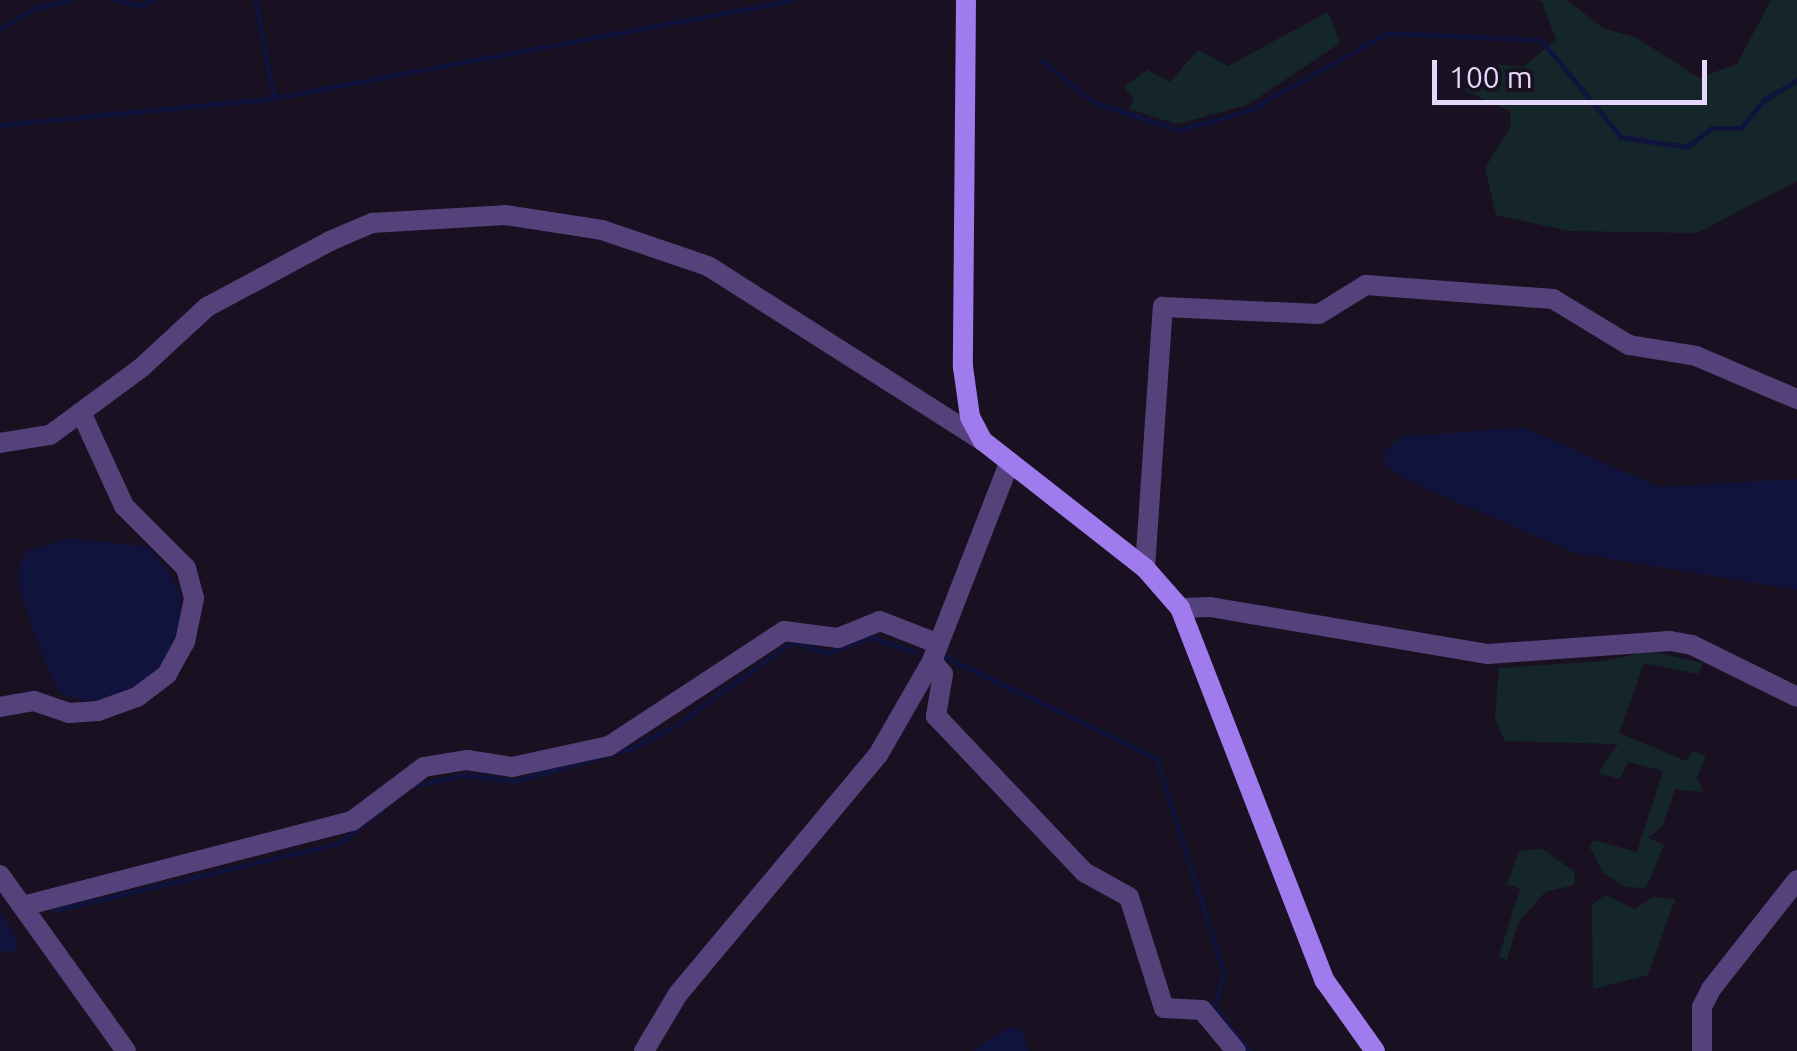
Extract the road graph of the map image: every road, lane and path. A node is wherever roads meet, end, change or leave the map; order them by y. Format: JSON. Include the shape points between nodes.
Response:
{"nodes":[{"id":1,"x":966,"y":0,"type":"edge"},
{"id":2,"x":1797,"y":399,"type":"edge"},
{"id":3,"x":81,"y":412,"type":"junction"},
{"id":4,"x":983,"y":442,"type":"junction"},
{"id":5,"x":0,"y":443,"type":"edge"},
{"id":6,"x":1009,"y":464,"type":"junction"},
{"id":7,"x":1146,"y":568,"type":"junction"},
{"id":8,"x":1180,"y":608,"type":"junction"},
{"id":9,"x":934,"y":652,"type":"junction"},
{"id":10,"x":1797,"y":697,"type":"edge"},
{"id":11,"x":0,"y":707,"type":"edge"},
{"id":12,"x":0,"y":875,"type":"edge"},
{"id":13,"x":1797,"y":880,"type":"edge"},
{"id":14,"x":23,"y":906,"type":"junction"},
{"id":15,"x":126,"y":1051,"type":"edge"},
{"id":16,"x":644,"y":1051,"type":"edge"},
{"id":17,"x":1236,"y":1051,"type":"edge"},
{"id":18,"x":1375,"y":1051,"type":"edge"},
{"id":19,"x":1702,"y":1051,"type":"edge"}],
"edges":[{"from":1,"to":4,"type":"street","via":[[963,367],[970,416]]},
{"from":2,"to":7,"type":"street","via":[[1696,356],[1629,345],[1553,299],[1366,285],[1320,314],[1163,307]]},
{"from":3,"to":4,"type":"street","via":[[207,307],[330,241],[372,224],[504,215],[602,230],[708,266]]},
{"from":3,"to":5,"type":"street","via":[[50,435]]},
{"from":3,"to":11,"type":"street","via":[[124,506],[186,568],[194,598],[185,642],[167,674],[137,697],[98,711],[69,712],[34,701]]},
{"from":4,"to":6,"type":"street"},
{"from":6,"to":7,"type":"street"},
{"from":6,"to":9,"type":"street"},
{"from":7,"to":8,"type":"street"},
{"from":8,"to":10,"type":"street","via":[[1210,607],[1488,654],[1692,645]]},
{"from":8,"to":18,"type":"street","via":[[1325,981]]},
{"from":9,"to":14,"type":"street","via":[[880,621],[838,638],[784,631],[609,746],[512,766],[467,760],[424,768],[352,821]]},
{"from":9,"to":16,"type":"street","via":[[878,755],[678,994]]},
{"from":9,"to":17,"type":"street","via":[[943,674],[936,716],[1084,872],[1129,898],[1164,1008],[1202,1010]]},
{"from":12,"to":14,"type":"street"},
{"from":13,"to":19,"type":"street","via":[[1711,989],[1702,1008]]},
{"from":14,"to":15,"type":"street"}]}
